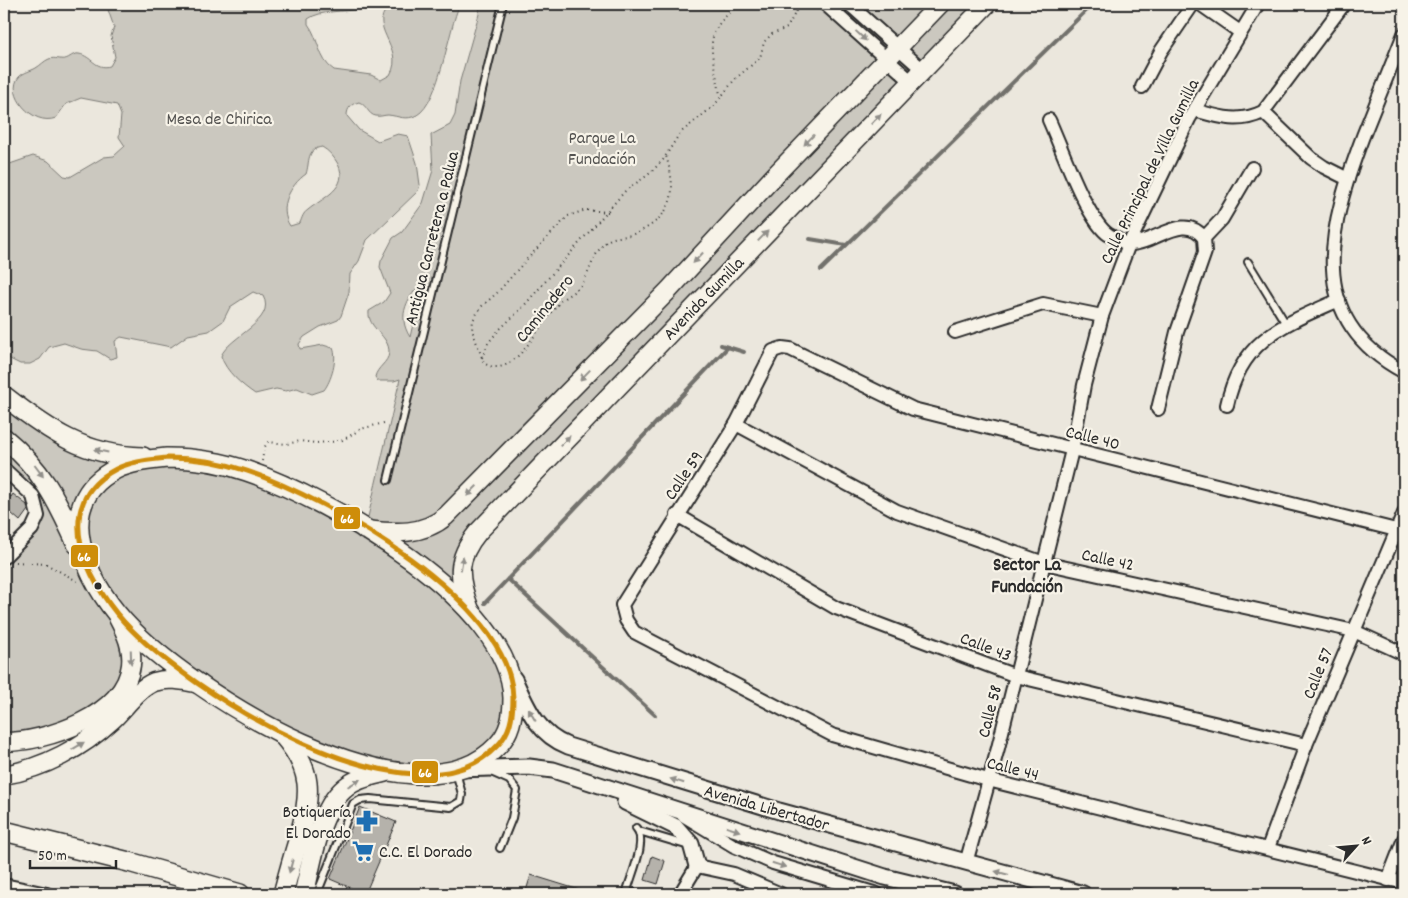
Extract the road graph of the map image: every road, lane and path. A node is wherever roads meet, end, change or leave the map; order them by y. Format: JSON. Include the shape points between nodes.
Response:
{"nodes":[{"id":1,"x":503,"y":4,"type":"edge"},
{"id":2,"x":738,"y":4,"type":"edge"},
{"id":3,"x":800,"y":4,"type":"edge"},
{"id":4,"x":825,"y":4,"type":"edge"},
{"id":5,"x":849,"y":4,"type":"edge"},
{"id":6,"x":940,"y":4,"type":"edge"},
{"id":7,"x":987,"y":4,"type":"edge"},
{"id":8,"x":1193,"y":4,"type":"edge"},
{"id":9,"x":1200,"y":4,"type":"edge"},
{"id":10,"x":1258,"y":4,"type":"edge"},
{"id":11,"x":1344,"y":4,"type":"edge"},
{"id":12,"x":1240,"y":32,"type":"junction"},
{"id":13,"x":1404,"y":36,"type":"edge"},
{"id":14,"x":892,"y":54,"type":"junction"},
{"id":15,"x":918,"y":76,"type":"junction"},
{"id":16,"x":1142,"y":87,"type":"dead end"},
{"id":17,"x":720,"y":97,"type":"junction"},
{"id":18,"x":1194,"y":110,"type":"junction"},
{"id":19,"x":1263,"y":112,"type":"junction"},
{"id":20,"x":1049,"y":120,"type":"dead end"},
{"id":21,"x":666,"y":156,"type":"junction"},
{"id":22,"x":1252,"y":168,"type":"dead end"},
{"id":23,"x":1348,"y":179,"type":"junction"},
{"id":24,"x":608,"y":212,"type":"junction"},
{"id":25,"x":1204,"y":238,"type":"junction"},
{"id":26,"x":1128,"y":244,"type":"junction"},
{"id":27,"x":1248,"y":262,"type":"dead end"},
{"id":28,"x":1339,"y":300,"type":"junction"},
{"id":29,"x":1102,"y":316,"type":"junction"},
{"id":30,"x":1286,"y":324,"type":"junction"},
{"id":31,"x":955,"y":332,"type":"dead end"},
{"id":32,"x":790,"y":349,"type":"joint"},
{"id":33,"x":482,"y":358,"type":"junction"},
{"id":34,"x":1404,"y":372,"type":"edge"},
{"id":35,"x":4,"y":396,"type":"edge"},
{"id":36,"x":1227,"y":405,"type":"dead end"},
{"id":37,"x":1158,"y":409,"type":"dead end"},
{"id":38,"x":384,"y":423,"type":"dead end"},
{"id":39,"x":736,"y":424,"type":"junction"},
{"id":40,"x":4,"y":438,"type":"edge"},
{"id":41,"x":1072,"y":450,"type":"junction"},
{"id":42,"x":167,"y":458,"type":"junction"},
{"id":43,"x":4,"y":469,"type":"edge"},
{"id":44,"x":257,"y":474,"type":"junction"},
{"id":45,"x":388,"y":480,"type":"dead end"},
{"id":46,"x":1404,"y":513,"type":"edge"},
{"id":47,"x":677,"y":515,"type":"junction"},
{"id":48,"x":364,"y":530,"type":"junction"},
{"id":49,"x":1402,"y":531,"type":"edge"},
{"id":50,"x":82,"y":555,"type":"junction"},
{"id":51,"x":4,"y":557,"type":"edge"},
{"id":52,"x":1044,"y":563,"type":"junction"},
{"id":53,"x":98,"y":587,"type":"junction"},
{"id":54,"x":470,"y":610,"type":"junction"},
{"id":55,"x":115,"y":611,"type":"junction"},
{"id":56,"x":1354,"y":631,"type":"junction"},
{"id":57,"x":634,"y":632,"type":"joint"},
{"id":58,"x":500,"y":652,"type":"junction"},
{"id":59,"x":1404,"y":654,"type":"edge"},
{"id":60,"x":1016,"y":676,"type":"junction"},
{"id":61,"x":200,"y":684,"type":"junction"},
{"id":62,"x":282,"y":733,"type":"junction"},
{"id":63,"x":4,"y":742,"type":"edge"},
{"id":64,"x":1306,"y":745,"type":"junction"},
{"id":65,"x":483,"y":768,"type":"junction"},
{"id":66,"x":456,"y":769,"type":"junction"},
{"id":67,"x":386,"y":771,"type":"junction"},
{"id":68,"x":4,"y":775,"type":"edge"},
{"id":69,"x":584,"y":780,"type":"junction"},
{"id":70,"x":988,"y":780,"type":"junction"},
{"id":71,"x":675,"y":810,"type":"junction"},
{"id":72,"x":4,"y":831,"type":"edge"},
{"id":73,"x":1404,"y":839,"type":"edge"},
{"id":74,"x":692,"y":847,"type":"junction"},
{"id":75,"x":500,"y":848,"type":"dead end"},
{"id":76,"x":1268,"y":848,"type":"junction"},
{"id":77,"x":966,"y":863,"type":"junction"},
{"id":78,"x":697,"y":866,"type":"junction"},
{"id":79,"x":1388,"y":880,"type":"junction"},
{"id":80,"x":1404,"y":882,"type":"edge"},
{"id":81,"x":4,"y":885,"type":"edge"},
{"id":82,"x":47,"y":894,"type":"edge"},
{"id":83,"x":240,"y":894,"type":"edge"},
{"id":84,"x":283,"y":894,"type":"edge"},
{"id":85,"x":304,"y":894,"type":"edge"},
{"id":86,"x":317,"y":894,"type":"edge"},
{"id":87,"x":638,"y":894,"type":"edge"},
{"id":88,"x":680,"y":894,"type":"edge"},
{"id":89,"x":781,"y":894,"type":"edge"},
{"id":90,"x":877,"y":894,"type":"edge"},
{"id":91,"x":955,"y":894,"type":"edge"},
{"id":92,"x":1083,"y":894,"type":"edge"}],
"edges":[{"from":1,"to":45,"type":"lane","name":"Antigua Carretera a Palua"},
{"from":2,"to":17,"type":"path","via":[[724,18],[714,36]]},
{"from":3,"to":17,"type":"path","name":"Caminadero","via":[[790,24],[768,37],[760,58],[747,67]]},
{"from":4,"to":14,"type":"street","one_way":true},
{"from":5,"to":14,"type":"street"},
{"from":6,"to":14,"type":"main road","name":"Avenida Gumilla"},
{"from":7,"to":15,"type":"main road","name":"Avenida Gumilla"},
{"from":8,"to":16,"type":"street"},
{"from":9,"to":12,"type":"street"},
{"from":10,"to":12,"type":"street","name":"Calle Principal de Villa Gumilla"},
{"from":11,"to":19,"type":"street"},
{"from":12,"to":18,"type":"street","name":"Calle Principal de Villa Gumilla"},
{"from":13,"to":23,"type":"street"},
{"from":14,"to":15,"type":"street"},
{"from":14,"to":48,"type":"main road","name":"Avenida Gumilla","one_way":true,"via":[[669,290],[446,516],[415,532]]},
{"from":54,"to":15,"type":"main road","name":"Avenida Gumilla","one_way":true,"via":[[460,569],[466,550],[478,532]]},
{"from":17,"to":21,"type":"path","name":"Caminadero","via":[[714,106],[680,133]]},
{"from":18,"to":19,"type":"street","via":[[1232,120],[1246,119]]},
{"from":18,"to":26,"type":"street","name":"Calle Principal de Villa Gumilla"},
{"from":19,"to":23,"type":"street","via":[[1311,158]]},
{"from":20,"to":26,"type":"street","via":[[1086,204],[1108,234]]},
{"from":21,"to":24,"type":"path","name":"Caminadero","via":[[648,175],[626,190]]},
{"from":21,"to":33,"type":"path","name":"Caminadero","via":[[671,197],[654,224],[605,244],[581,285],[546,318],[519,357],[499,366],[488,366]]},
{"from":22,"to":25,"type":"street","via":[[1222,219]]},
{"from":23,"to":28,"type":"street","via":[[1333,239],[1332,270]]},
{"from":24,"to":33,"type":"path","name":"Caminadero","via":[[495,334]]},
{"from":24,"to":33,"type":"path","via":[[586,210],[568,216],[481,307],[473,320],[472,330]]},
{"from":25,"to":26,"type":"street","via":[[1194,228],[1182,226],[1150,240]]},
{"from":25,"to":37,"type":"street","via":[[1205,252],[1180,324]]},
{"from":26,"to":29,"type":"street","name":"Calle Principal de Villa Gumilla"},
{"from":27,"to":30,"type":"lane"},
{"from":28,"to":30,"type":"street"},
{"from":28,"to":34,"type":"street","via":[[1347,321],[1361,339],[1376,354]]},
{"from":29,"to":31,"type":"street","via":[[1043,304]]},
{"from":29,"to":41,"type":"street","name":"Calle Principal de Villa Gumilla"},
{"from":30,"to":36,"type":"street","via":[[1252,349],[1232,384]]},
{"from":32,"to":39,"type":"street","name":"Calle 59","via":[[773,351]]},
{"from":32,"to":41,"type":"street","name":"Calle 40","via":[[913,409]]},
{"from":42,"to":35,"type":"main road","one_way":true,"via":[[115,454],[73,443],[44,427]]},
{"from":38,"to":44,"type":"path","via":[[361,429],[341,441],[268,442]]},
{"from":39,"to":47,"type":"street","name":"Calle 59"},
{"from":39,"to":52,"type":"street","name":"Calle 42","via":[[897,512]]},
{"from":40,"to":50,"type":"main road","one_way":true,"via":[[42,476]]},
{"from":41,"to":49,"type":"street","name":"Calle 40"},
{"from":41,"to":52,"type":"street","name":"Calle 58"},
{"from":42,"to":44,"type":"main road","via":[[206,460]]},
{"from":42,"to":50,"type":"main road","via":[[131,463],[106,475],[93,488],[80,515],[78,530]]},
{"from":43,"to":51,"type":"street","via":[[28,490],[38,508],[37,522]]},
{"from":44,"to":48,"type":"main road"},
{"from":46,"to":49,"type":"street","name":"Calle 57"},
{"from":47,"to":57,"type":"street","name":"Calle 59","via":[[622,605]]},
{"from":47,"to":60,"type":"street","name":"Calle 43","via":[[836,608]]},
{"from":48,"to":54,"type":"main road","via":[[423,568]]},
{"from":49,"to":56,"type":"street","name":"Calle 57"},
{"from":50,"to":53,"type":"main road"},
{"from":51,"to":53,"type":"path","via":[[18,563],[46,564],[81,583]]},
{"from":52,"to":56,"type":"street","name":"Calle 42"},
{"from":52,"to":60,"type":"street","name":"Calle 58"},
{"from":53,"to":55,"type":"main road"},
{"from":54,"to":58,"type":"main road"},
{"from":55,"to":61,"type":"main road","via":[[145,643]]},
{"from":55,"to":63,"type":"main road","one_way":true,"via":[[130,644],[131,656],[128,676],[119,692],[92,716],[64,731],[30,740]]},
{"from":56,"to":59,"type":"street","name":"Calle 42"},
{"from":56,"to":64,"type":"street","name":"Calle 57"},
{"from":57,"to":70,"type":"street","name":"Calle 44","via":[[832,735]]},
{"from":58,"to":66,"type":"main road","via":[[512,688],[513,711],[508,731],[489,754]]},
{"from":77,"to":58,"type":"street","name":"Avenida Libertador","one_way":true,"via":[[769,809],[558,742],[536,723]]},
{"from":60,"to":64,"type":"street","name":"Calle 43"},
{"from":60,"to":70,"type":"street","name":"Calle 58"},
{"from":61,"to":62,"type":"main road"},
{"from":68,"to":61,"type":"main road","one_way":true,"via":[[34,768],[81,745],[149,685],[169,680]]},
{"from":62,"to":67,"type":"main road","via":[[354,763]]},
{"from":62,"to":84,"type":"main road","one_way":true,"via":[[298,757],[309,788],[307,809]]},
{"from":64,"to":76,"type":"street","name":"Calle 57"},
{"from":65,"to":66,"type":"street","name":"Avenida Libertador"},
{"from":65,"to":69,"type":"street","name":"Avenida Libertador","via":[[539,768]]},
{"from":65,"to":75,"type":"lane","via":[[509,780],[517,790],[512,818]]},
{"from":66,"to":67,"type":"main road","via":[[422,775]]},
{"from":66,"to":86,"type":"lane","via":[[461,802],[451,807],[370,799],[352,804]]},
{"from":85,"to":67,"type":"main road","one_way":true,"via":[[323,822],[336,798],[349,785]]},
{"from":69,"to":71,"type":"street","name":"Avenida Libertador"},
{"from":69,"to":74,"type":"street","via":[[676,827]]},
{"from":70,"to":76,"type":"street","name":"Calle 44"},
{"from":70,"to":77,"type":"street","name":"Calle 58"},
{"from":71,"to":90,"type":"street","name":"Avenida Libertador","one_way":true,"via":[[734,846],[773,863]]},
{"from":71,"to":91,"type":"street","name":"Avenida Libertador","one_way":true,"via":[[886,877]]},
{"from":72,"to":83,"type":"main road"},
{"from":73,"to":79,"type":"street"},
{"from":74,"to":78,"type":"street"},
{"from":74,"to":87,"type":"lane","via":[[637,829],[641,845],[627,891]]},
{"from":76,"to":79,"type":"street","name":"Calle 44"},
{"from":92,"to":77,"type":"street","name":"Avenida Libertador","one_way":true},
{"from":78,"to":88,"type":"street"},
{"from":78,"to":89,"type":"street","via":[[734,874]]},
{"from":79,"to":80,"type":"street","name":"Calle 44"},
{"from":81,"to":82,"type":"street"}]}
